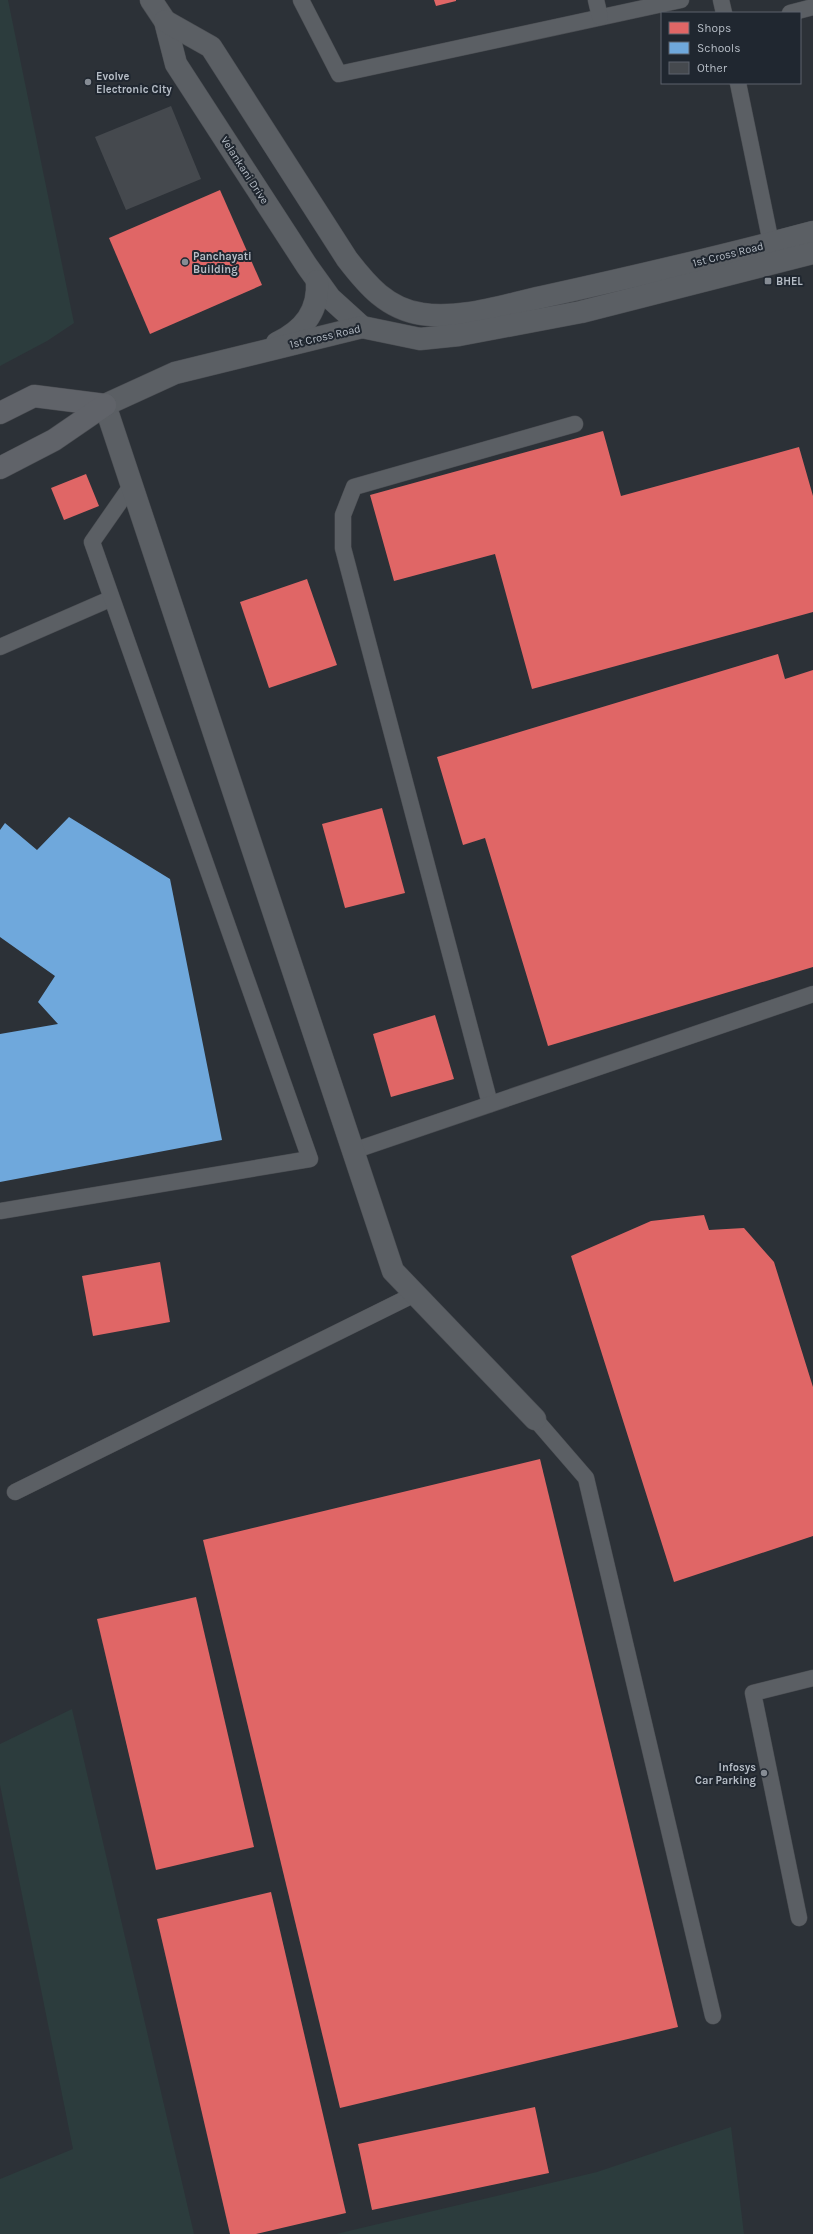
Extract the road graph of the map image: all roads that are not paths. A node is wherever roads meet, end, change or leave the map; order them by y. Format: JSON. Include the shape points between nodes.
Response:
{"nodes":[{"id":1,"x":151,"y":0,"type":"edge"},
{"id":2,"x":302,"y":0,"type":"edge"},
{"id":3,"x":596,"y":0,"type":"edge"},
{"id":4,"x":681,"y":0,"type":"edge"},
{"id":5,"x":721,"y":0,"type":"edge"},
{"id":6,"x":813,"y":7,"type":"edge"},
{"id":7,"x":724,"y":12,"type":"edge"},
{"id":8,"x":794,"y":12,"type":"edge"},
{"id":9,"x":600,"y":17,"type":"junction"},
{"id":10,"x":165,"y":21,"type":"junction"},
{"id":11,"x":738,"y":84,"type":"edge"},
{"id":12,"x":813,"y":232,"type":"edge"},
{"id":13,"x":771,"y":243,"type":"junction"},
{"id":14,"x":813,"y":253,"type":"edge"},
{"id":15,"x":317,"y":280,"type":"junction"},
{"id":16,"x":645,"y":285,"type":"junction"},
{"id":17,"x":362,"y":326,"type":"junction"},
{"id":18,"x":259,"y":351,"type":"junction"},
{"id":19,"x":105,"y":405,"type":"junction"},
{"id":20,"x":0,"y":413,"type":"edge"},
{"id":21,"x":575,"y":424,"type":"dead end"},
{"id":22,"x":0,"y":468,"type":"edge"},
{"id":23,"x":131,"y":486,"type":"junction"},
{"id":24,"x":110,"y":599,"type":"junction"},
{"id":25,"x":0,"y":647,"type":"edge"},
{"id":26,"x":813,"y":994,"type":"edge"},
{"id":27,"x":490,"y":1104,"type":"junction"},
{"id":28,"x":353,"y":1151,"type":"junction"},
{"id":29,"x":0,"y":1211,"type":"edge"},
{"id":30,"x":415,"y":1294,"type":"junction"},
{"id":31,"x":535,"y":1419,"type":"joint"},
{"id":32,"x":15,"y":1492,"type":"dead end"},
{"id":33,"x":813,"y":1678,"type":"edge"},
{"id":34,"x":799,"y":1918,"type":"dead end"},
{"id":35,"x":713,"y":2016,"type":"dead end"}],
"edges":[{"from":1,"to":10,"type":"street","name":"Velankani Drive"},
{"from":2,"to":9,"type":"lane","via":[[339,74]]},
{"from":3,"to":9,"type":"lane"},
{"from":4,"to":9,"type":"lane"},
{"from":5,"to":7,"type":"lane"},
{"from":6,"to":8,"type":"lane"},
{"from":10,"to":15,"type":"street","name":"Velankani Drive","via":[[176,64]]},
{"from":10,"to":16,"type":"street","via":[[211,47],[347,259],[366,283],[391,305],[422,314],[457,315]]},
{"from":11,"to":13,"type":"lane"},
{"from":12,"to":13,"type":"street","name":"1st Cross Road"},
{"from":13,"to":16,"type":"street","name":"1st Cross Road"},
{"from":14,"to":16,"type":"street"},
{"from":15,"to":17,"type":"street","name":"Velankani Drive","via":[[330,298]]},
{"from":15,"to":18,"type":"street","via":[[318,297],[313,311],[290,336]]},
{"from":16,"to":17,"type":"street","name":"1st Cross Road","via":[[582,312],[459,335],[420,339]]},
{"from":17,"to":18,"type":"street","name":"1st Cross Road"},
{"from":18,"to":19,"type":"street","name":"1st Cross Road","via":[[176,373]]},
{"from":19,"to":20,"type":"main road","via":[[34,396]]},
{"from":19,"to":22,"type":"main road","via":[[54,440]]},
{"from":19,"to":23,"type":"street"},
{"from":21,"to":27,"type":"lane","via":[[354,487],[343,515],[343,548]]},
{"from":23,"to":24,"type":"lane","via":[[92,542]]},
{"from":23,"to":28,"type":"street"},
{"from":24,"to":25,"type":"lane"},
{"from":24,"to":29,"type":"lane","via":[[310,1159]]},
{"from":26,"to":27,"type":"lane"},
{"from":27,"to":28,"type":"lane"},
{"from":28,"to":30,"type":"street","via":[[393,1271]]},
{"from":30,"to":31,"type":"street"},
{"from":30,"to":32,"type":"lane"},
{"from":31,"to":35,"type":"lane","via":[[586,1478]]},
{"from":33,"to":34,"type":"lane","via":[[753,1693]]}]}
